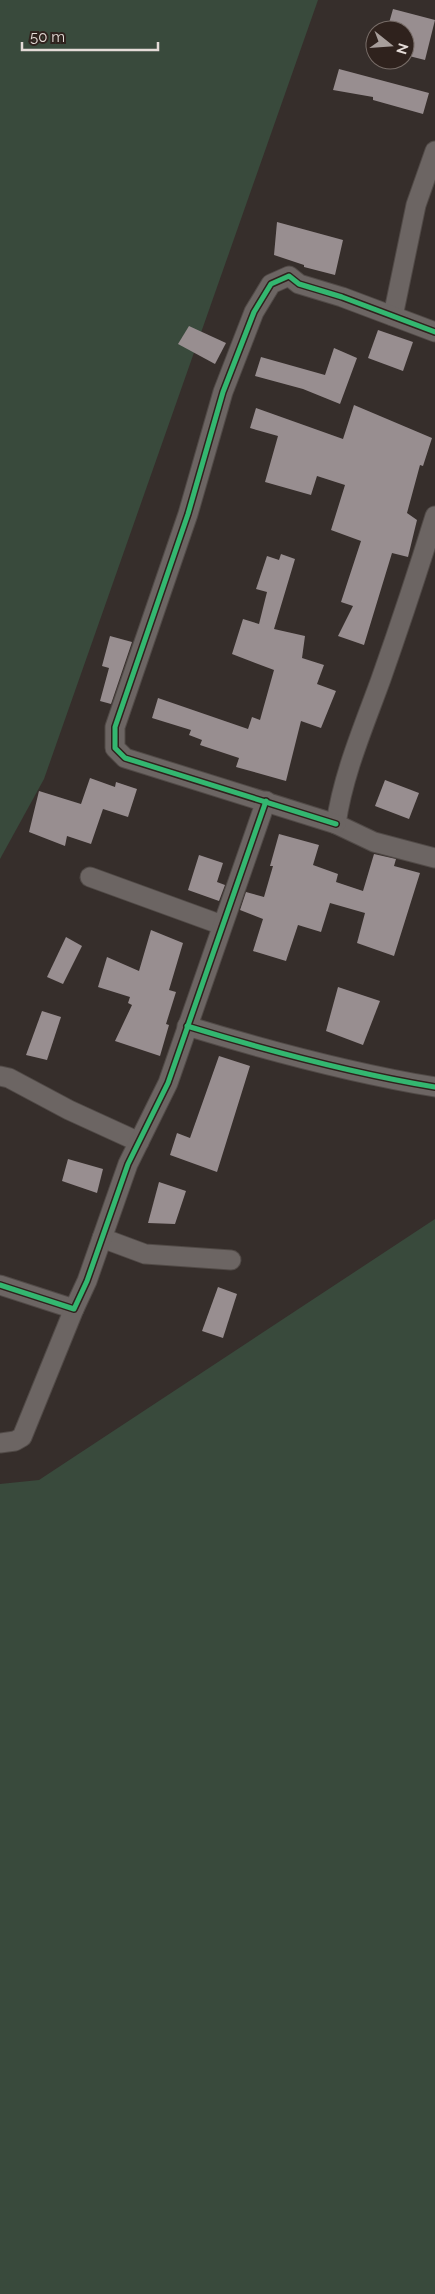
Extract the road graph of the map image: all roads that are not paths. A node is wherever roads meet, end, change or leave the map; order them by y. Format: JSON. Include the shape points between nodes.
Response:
{"nodes":[{"id":1,"x":435,"y":151,"type":"edge"},
{"id":2,"x":394,"y":316,"type":"junction"},
{"id":3,"x":435,"y":332,"type":"edge"},
{"id":4,"x":435,"y":516,"type":"edge"},
{"id":5,"x":266,"y":801,"type":"junction"},
{"id":6,"x":336,"y":824,"type":"junction"},
{"id":7,"x":435,"y":858,"type":"edge"},
{"id":8,"x":90,"y":877,"type":"dead end"},
{"id":9,"x":222,"y":925,"type":"junction"},
{"id":10,"x":187,"y":1026,"type":"junction"},
{"id":11,"x":0,"y":1076,"type":"edge"},
{"id":12,"x":435,"y":1087,"type":"edge"},
{"id":13,"x":139,"y":1142,"type":"junction"},
{"id":14,"x":102,"y":1238,"type":"junction"},
{"id":15,"x":231,"y":1260,"type":"dead end"},
{"id":16,"x":0,"y":1285,"type":"edge"},
{"id":17,"x":74,"y":1309,"type":"junction"},
{"id":18,"x":0,"y":1443,"type":"edge"}],
"edges":[{"from":1,"to":2,"type":"street","via":[[416,205]]},
{"from":2,"to":3,"type":"street"},
{"from":2,"to":5,"type":"street","via":[[299,284],[289,276],[271,284],[254,312],[223,392],[188,514],[115,727],[115,748],[125,758]]},
{"from":4,"to":6,"type":"street","via":[[409,603],[353,755],[338,805]]},
{"from":5,"to":6,"type":"street"},
{"from":5,"to":9,"type":"street"},
{"from":6,"to":7,"type":"street","via":[[374,842]]},
{"from":8,"to":9,"type":"street"},
{"from":9,"to":10,"type":"street"},
{"from":10,"to":12,"type":"street","via":[[308,1062]]},
{"from":10,"to":13,"type":"street","via":[[168,1082]]},
{"from":11,"to":13,"type":"street"},
{"from":13,"to":14,"type":"street"},
{"from":14,"to":15,"type":"street","via":[[145,1254]]},
{"from":14,"to":17,"type":"street"},
{"from":16,"to":17,"type":"street"},
{"from":17,"to":18,"type":"street","via":[[22,1437]]}]}
